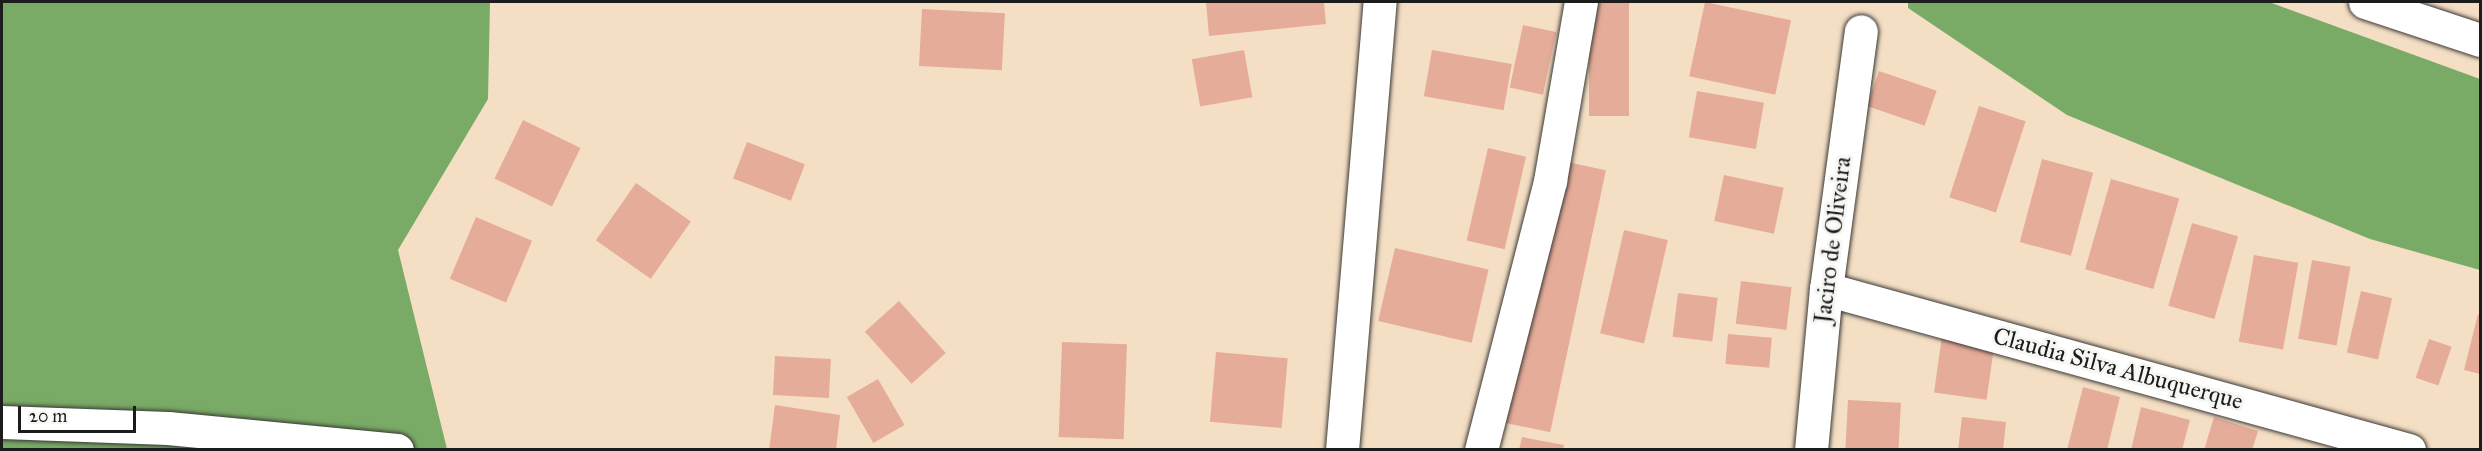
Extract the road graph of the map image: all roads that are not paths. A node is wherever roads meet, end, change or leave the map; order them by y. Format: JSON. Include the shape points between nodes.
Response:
{"nodes":[{"id":1,"x":1380,"y":2,"type":"edge"},
{"id":2,"x":1581,"y":2,"type":"edge"},
{"id":3,"x":2365,"y":2,"type":"edge"},
{"id":4,"x":1861,"y":31,"type":"dead end"},
{"id":5,"x":2481,"y":40,"type":"edge"},
{"id":6,"x":1826,"y":289,"type":"junction"},
{"id":7,"x":2,"y":422,"type":"edge"},
{"id":8,"x":397,"y":450,"type":"edge"},
{"id":9,"x":1342,"y":450,"type":"edge"},
{"id":10,"x":1481,"y":450,"type":"edge"},
{"id":11,"x":1811,"y":450,"type":"edge"},
{"id":12,"x":2409,"y":450,"type":"edge"}],
"edges":[{"from":1,"to":9,"type":"street"},
{"from":2,"to":10,"type":"street","via":[[1550,181]]},
{"from":3,"to":5,"type":"street"},
{"from":4,"to":6,"type":"street","name":"Jaciro de Oliveira"},
{"from":6,"to":11,"type":"street","name":"Jaciro de Oliveira"},
{"from":6,"to":12,"type":"street","name":"Claudia Silva Albuquerque"},
{"from":7,"to":8,"type":"street","via":[[168,428]]}]}
